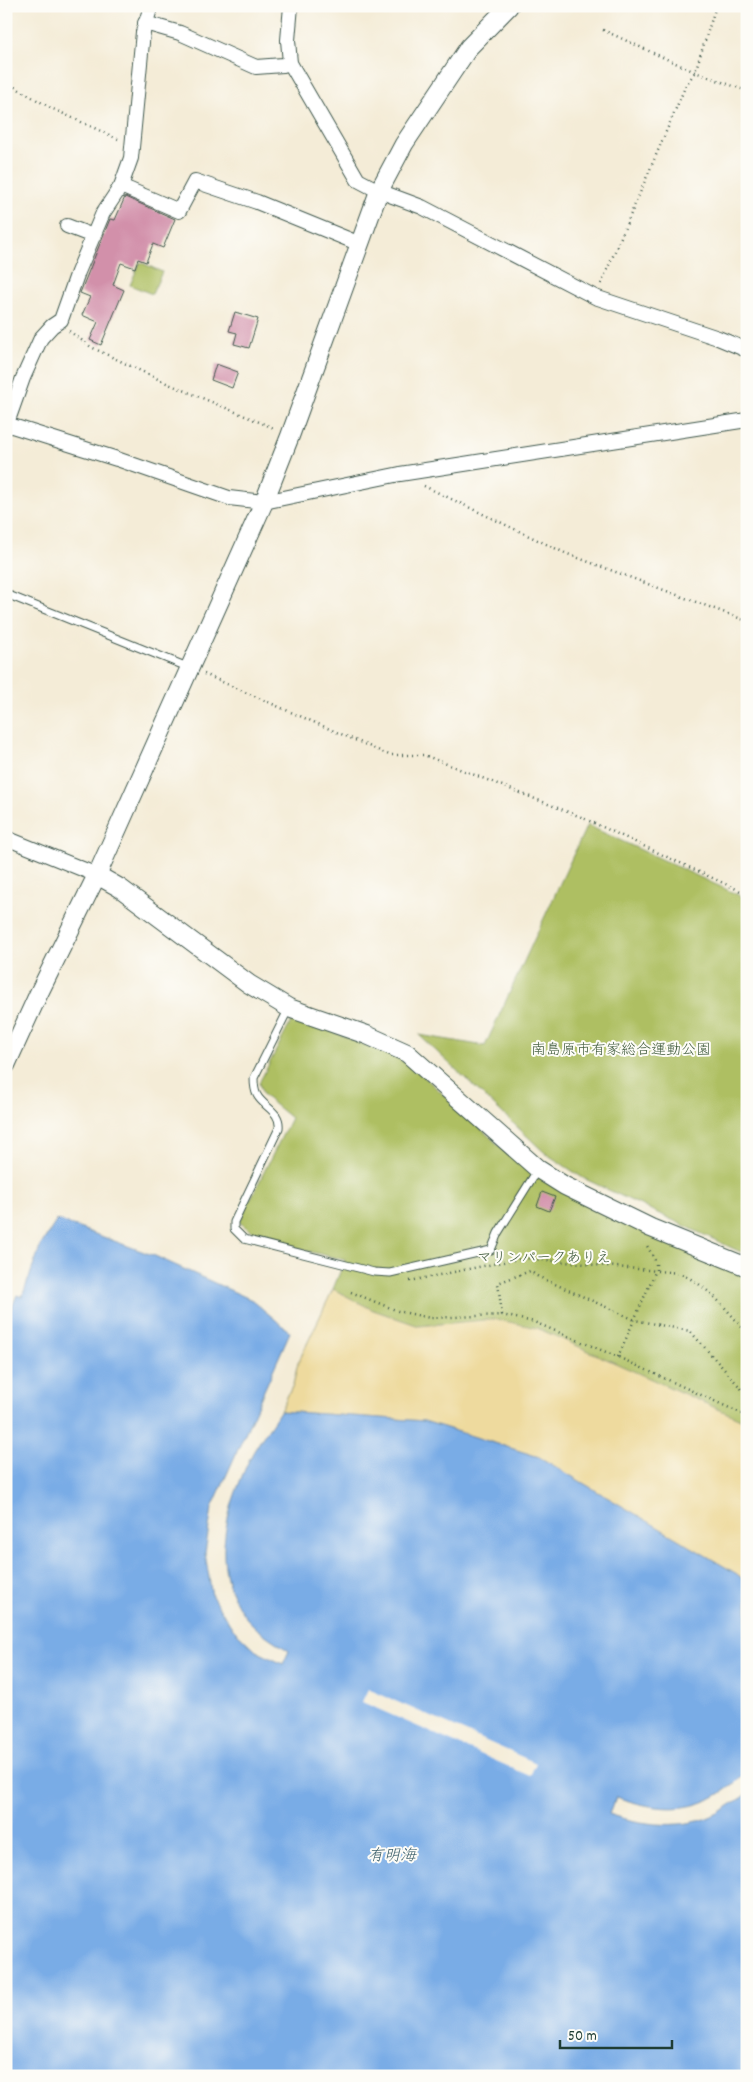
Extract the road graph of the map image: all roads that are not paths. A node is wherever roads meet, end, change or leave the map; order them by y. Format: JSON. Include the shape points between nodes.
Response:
{"nodes":[{"id":1,"x":151,"y":6,"type":"edge"},
{"id":2,"x":291,"y":6,"type":"edge"},
{"id":3,"x":509,"y":6,"type":"edge"},
{"id":4,"x":145,"y":23,"type":"junction"},
{"id":5,"x":290,"y":62,"type":"junction"},
{"id":6,"x":121,"y":186,"type":"junction"},
{"id":7,"x":379,"y":191,"type":"junction"},
{"id":8,"x":67,"y":226,"type":"dead end"},
{"id":9,"x":93,"y":236,"type":"junction"},
{"id":10,"x":360,"y":244,"type":"junction"},
{"id":11,"x":747,"y":350,"type":"edge"},
{"id":12,"x":747,"y":420,"type":"edge"},
{"id":13,"x":6,"y":425,"type":"edge"},
{"id":14,"x":264,"y":502,"type":"junction"},
{"id":15,"x":6,"y":594,"type":"edge"},
{"id":16,"x":190,"y":668,"type":"junction"},
{"id":17,"x":6,"y":838,"type":"edge"},
{"id":18,"x":98,"y":875,"type":"junction"},
{"id":19,"x":289,"y":1008,"type":"junction"},
{"id":20,"x":6,"y":1065,"type":"edge"},
{"id":21,"x":538,"y":1169,"type":"junction"},
{"id":22,"x":747,"y":1267,"type":"edge"}],
"edges":[{"from":1,"to":4,"type":"street"},
{"from":2,"to":5,"type":"street"},
{"from":3,"to":7,"type":"street","via":[[469,47],[404,144]]},
{"from":4,"to":5,"type":"street","via":[[180,33],[256,67]]},
{"from":4,"to":6,"type":"street","via":[[133,146]]},
{"from":5,"to":7,"type":"street","via":[[358,180]]},
{"from":6,"to":9,"type":"street"},
{"from":6,"to":10,"type":"street","via":[[179,211],[195,181],[258,202]]},
{"from":7,"to":10,"type":"street"},
{"from":7,"to":11,"type":"street","via":[[422,207],[596,297]]},
{"from":8,"to":9,"type":"street"},
{"from":9,"to":13,"type":"street","via":[[61,320],[41,338]]},
{"from":10,"to":14,"type":"street"},
{"from":12,"to":14,"type":"street","via":[[400,474]]},
{"from":13,"to":14,"type":"street","via":[[229,498]]},
{"from":14,"to":16,"type":"street"},
{"from":15,"to":16,"type":"lane"},
{"from":16,"to":18,"type":"street"},
{"from":17,"to":18,"type":"street"},
{"from":18,"to":19,"type":"street","via":[[249,984]]},
{"from":18,"to":20,"type":"street"},
{"from":19,"to":21,"type":"street","via":[[367,1035],[407,1053]]},
{"from":19,"to":21,"type":"lane","via":[[254,1078],[257,1097],[276,1114],[280,1128],[234,1222],[234,1229],[244,1239],[374,1272],[390,1273],[491,1250]]},
{"from":21,"to":22,"type":"street","via":[[565,1186],[651,1228]]}]}
